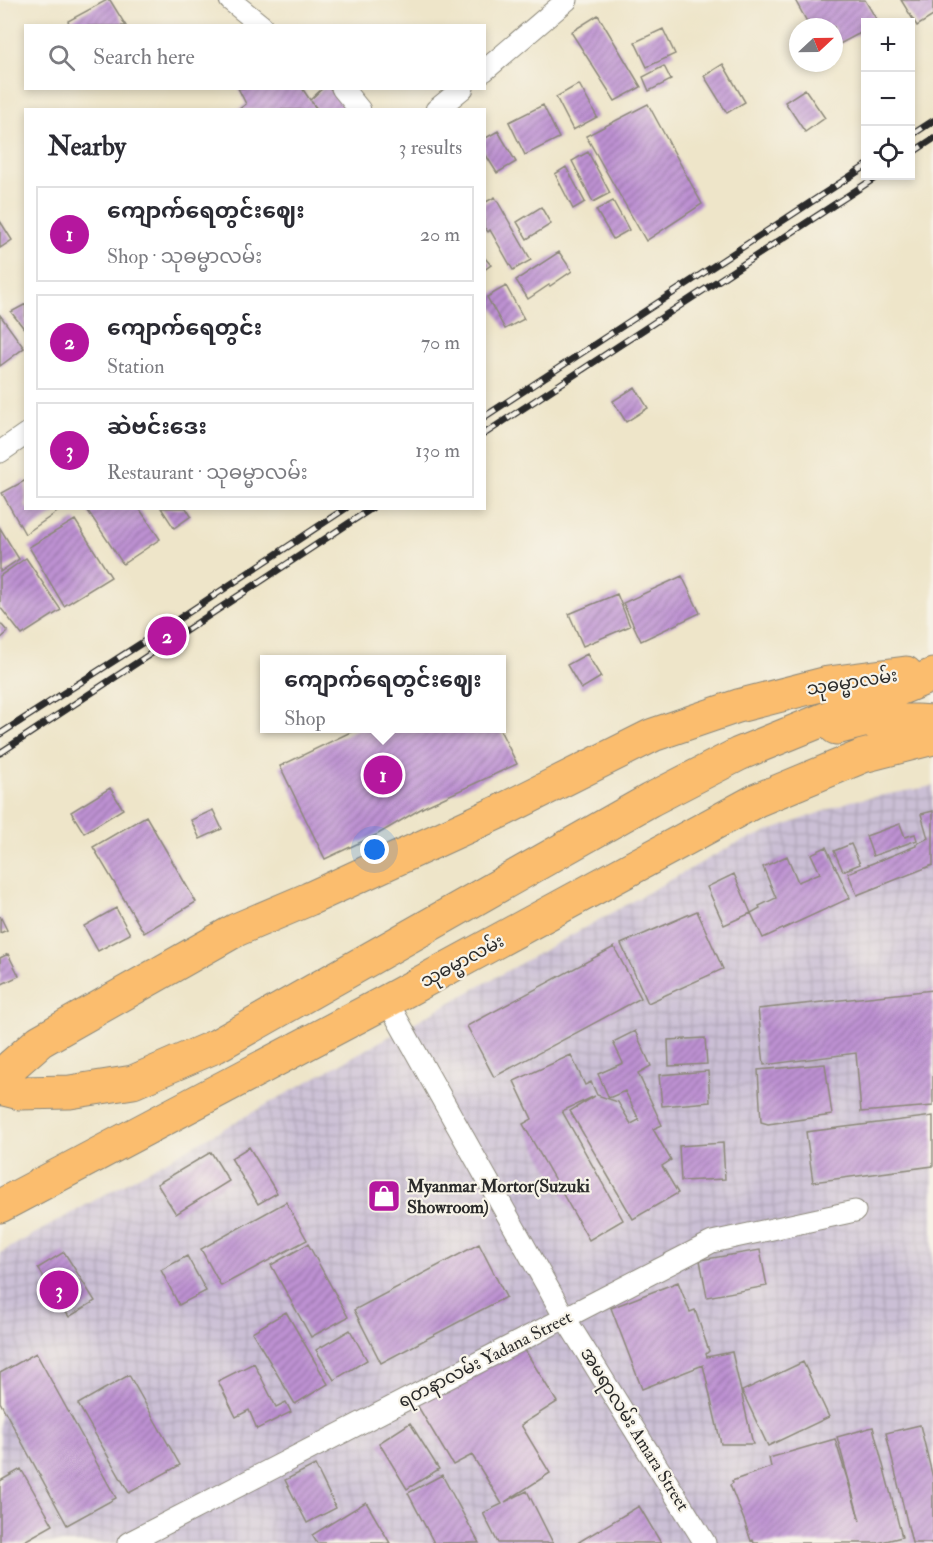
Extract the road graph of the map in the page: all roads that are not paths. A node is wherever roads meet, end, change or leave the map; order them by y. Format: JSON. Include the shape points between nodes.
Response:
{"nodes":[{"id":1,"x":230,"y":0,"type":"edge"},
{"id":2,"x":567,"y":0,"type":"edge"},
{"id":3,"x":260,"y":24,"type":"edge"},
{"id":4,"x":486,"y":68,"type":"edge"},
{"id":5,"x":344,"y":90,"type":"edge"},
{"id":6,"x":461,"y":90,"type":"edge"},
{"id":7,"x":358,"y":108,"type":"edge"},
{"id":8,"x":438,"y":108,"type":"edge"},
{"id":9,"x":24,"y":435,"type":"edge"},
{"id":10,"x":0,"y":452,"type":"edge"},
{"id":11,"x":933,"y":670,"type":"edge"},
{"id":12,"x":933,"y":675,"type":"edge"},
{"id":13,"x":933,"y":722,"type":"edge"},
{"id":14,"x":933,"y":738,"type":"edge"},
{"id":15,"x":739,"y":754,"type":"junction"},
{"id":16,"x":387,"y":1001,"type":"junction"},
{"id":17,"x":6,"y":1062,"type":"edge"},
{"id":18,"x":0,"y":1088,"type":"edge"},
{"id":19,"x":0,"y":1206,"type":"edge"},
{"id":20,"x":855,"y":1211,"type":"dead end"},
{"id":21,"x":565,"y":1318,"type":"junction"},
{"id":22,"x":128,"y":1543,"type":"edge"},
{"id":23,"x":705,"y":1543,"type":"edge"}],
"edges":[{"from":1,"to":3,"type":"street"},
{"from":2,"to":4,"type":"street"},
{"from":5,"to":7,"type":"street"},
{"from":6,"to":8,"type":"street"},
{"from":9,"to":10,"type":"street"},
{"from":11,"to":17,"type":"main road","name":"သုဓမ္မာလမ်း","via":[[828,683],[738,706],[653,735],[501,811],[236,930]]},
{"from":12,"to":15,"type":"main road"},
{"from":13,"to":15,"type":"main road","via":[[863,721]]},
{"from":14,"to":16,"type":"main road","name":"သုဓမ္မာလမ်း","via":[[863,756],[757,800]]},
{"from":15,"to":18,"type":"main road","via":[[216,1046],[133,1082],[70,1092],[20,1093]]},
{"from":16,"to":19,"type":"main road","name":"သုဓမ္မာလမ်း"},
{"from":16,"to":21,"type":"street","name":"အမရာလမ်း Amara Street"},
{"from":20,"to":21,"type":"street","name":"ရတနာလမ်း Yadana Street","via":[[712,1242]]},
{"from":21,"to":22,"type":"street","name":"ရတနာလမ်း Yadana Street"},
{"from":21,"to":23,"type":"street","name":"အမရာလမ်း Amara Street"}]}
